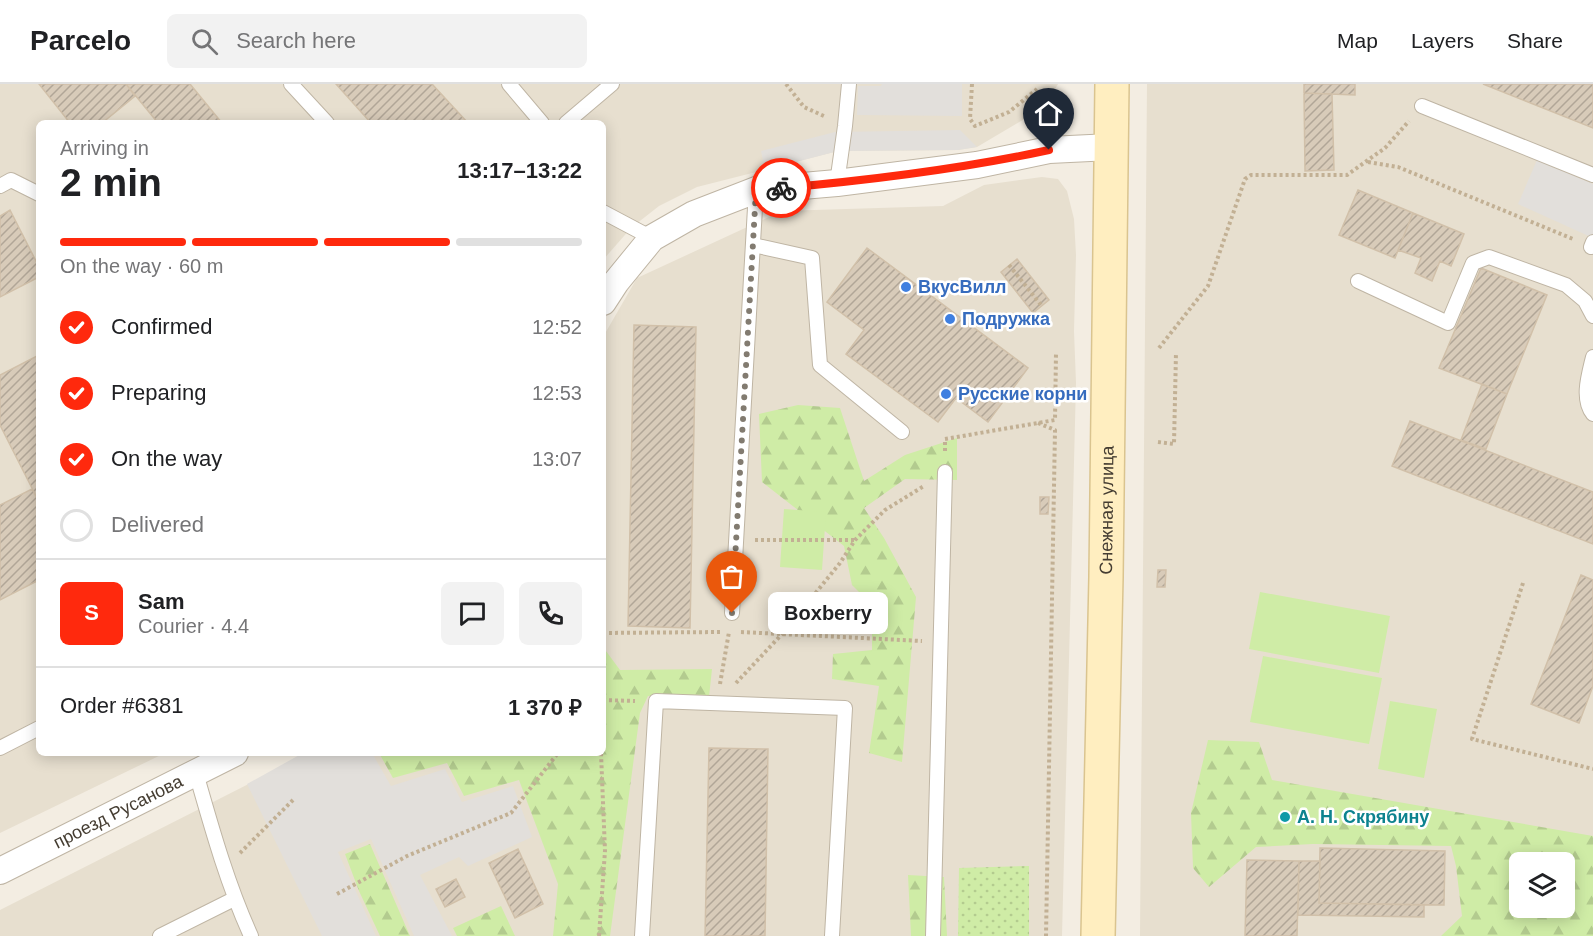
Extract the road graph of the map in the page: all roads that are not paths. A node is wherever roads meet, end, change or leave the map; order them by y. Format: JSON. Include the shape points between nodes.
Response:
{"nodes":[{"id":1,"x":291,"y":84,"type":"edge"},
{"id":2,"x":509,"y":84,"type":"edge"},
{"id":3,"x":612,"y":84,"type":"edge"},
{"id":4,"x":849,"y":84,"type":"edge"},
{"id":5,"x":1112,"y":84,"type":"edge"},
{"id":6,"x":1422,"y":106,"type":"road end"},
{"id":7,"x":324,"y":120,"type":"edge"},
{"id":8,"x":539,"y":120,"type":"edge"},
{"id":9,"x":570,"y":120,"type":"edge"},
{"id":10,"x":1111,"y":147,"type":"junction"},
{"id":11,"x":1593,"y":175,"type":"edge"},
{"id":12,"x":837,"y":183,"type":"junction"},
{"id":13,"x":0,"y":186,"type":"edge"},
{"id":14,"x":756,"y":190,"type":"junction"},
{"id":15,"x":36,"y":192,"type":"edge"},
{"id":16,"x":606,"y":214,"type":"edge"},
{"id":17,"x":652,"y":238,"type":"junction"},
{"id":18,"x":753,"y":245,"type":"junction"},
{"id":19,"x":1358,"y":281,"type":"dead end"},
{"id":20,"x":606,"y":297,"type":"edge"},
{"id":21,"x":1593,"y":316,"type":"edge"},
{"id":22,"x":1593,"y":357,"type":"edge"},
{"id":23,"x":1593,"y":414,"type":"edge"},
{"id":24,"x":902,"y":432,"type":"dead end"},
{"id":25,"x":945,"y":472,"type":"road end"},
{"id":26,"x":732,"y":613,"type":"road end"},
{"id":27,"x":36,"y":730,"type":"edge"},
{"id":28,"x":0,"y":748,"type":"edge"},
{"id":29,"x":229,"y":756,"type":"edge"},
{"id":30,"x":196,"y":773,"type":"junction"},
{"id":31,"x":0,"y":871,"type":"edge"},
{"id":32,"x":234,"y":899,"type":"junction"},
{"id":33,"x":160,"y":936,"type":"edge"},
{"id":34,"x":251,"y":936,"type":"edge"},
{"id":35,"x":642,"y":936,"type":"edge"},
{"id":36,"x":832,"y":936,"type":"edge"},
{"id":37,"x":933,"y":936,"type":"edge"},
{"id":38,"x":1098,"y":936,"type":"edge"}],
"edges":[{"from":1,"to":7,"type":"lane"},
{"from":2,"to":8,"type":"lane"},
{"from":3,"to":9,"type":"lane"},
{"from":4,"to":12,"type":"lane"},
{"from":5,"to":10,"type":"main road","name":"Снежная улица"},
{"from":6,"to":11,"type":"lane"},
{"from":10,"to":12,"type":"street","via":[[1049,150],[977,165]]},
{"from":10,"to":38,"type":"main road","name":"Снежная улица"},
{"from":12,"to":14,"type":"street"},
{"from":13,"to":15,"type":"lane","via":[[11,180]]},
{"from":14,"to":17,"type":"street","via":[[694,214]]},
{"from":14,"to":18,"type":"lane"},
{"from":16,"to":17,"type":"lane"},
{"from":17,"to":20,"type":"street"},
{"from":18,"to":24,"type":"lane","via":[[812,258],[820,365]]},
{"from":18,"to":26,"type":"lane"},
{"from":19,"to":21,"type":"lane","via":[[1448,323],[1473,263],[1489,257],[1566,285],[1585,301]]},
{"from":22,"to":23,"type":"lane","via":[[1587,385]]},
{"from":25,"to":37,"type":"lane"},
{"from":27,"to":28,"type":"lane"},
{"from":29,"to":30,"type":"street","name":"проезд Русанова"},
{"from":30,"to":31,"type":"street","name":"проезд Русанова"},
{"from":30,"to":32,"type":"lane"},
{"from":32,"to":33,"type":"lane"},
{"from":32,"to":34,"type":"lane"},
{"from":35,"to":36,"type":"lane","via":[[656,701],[845,708]]}]}
